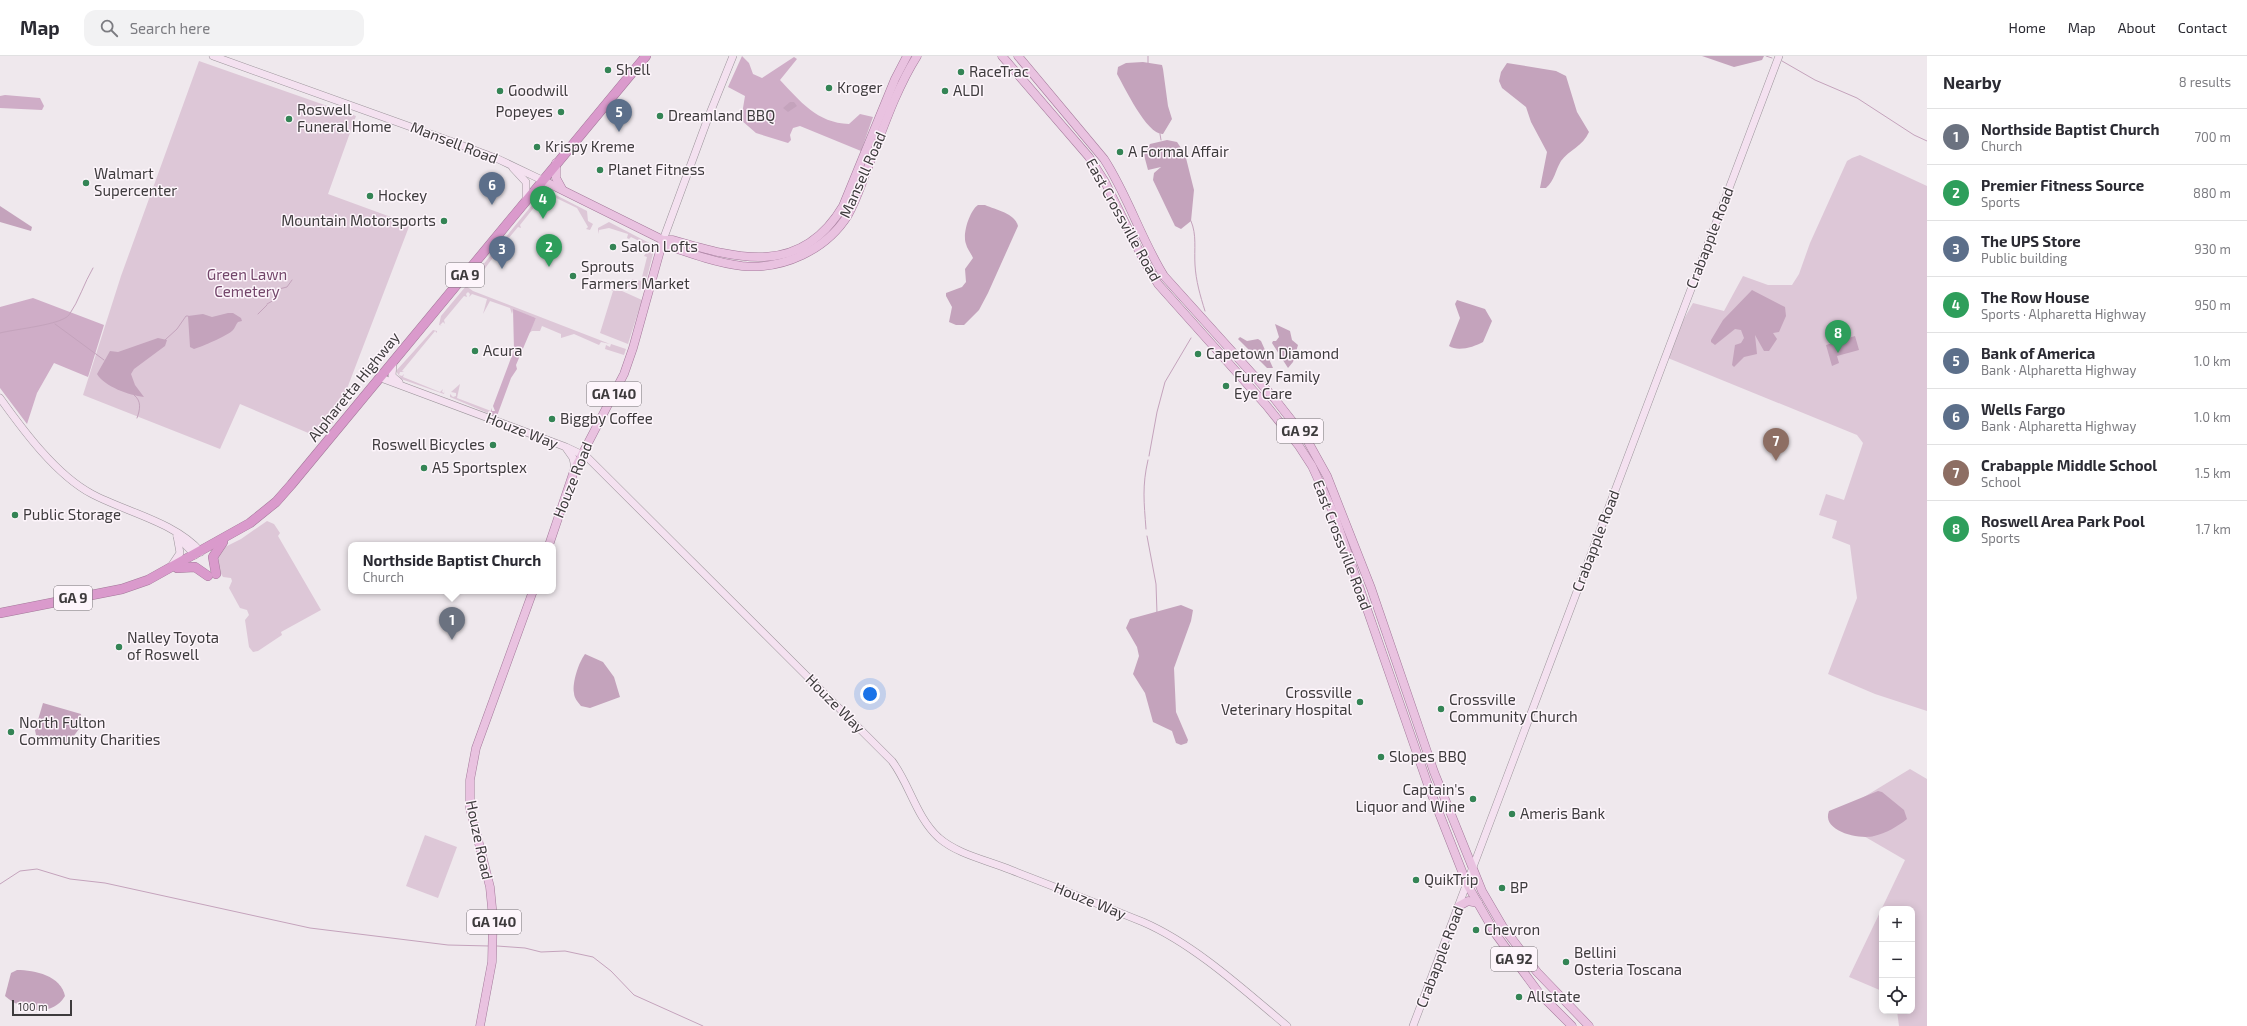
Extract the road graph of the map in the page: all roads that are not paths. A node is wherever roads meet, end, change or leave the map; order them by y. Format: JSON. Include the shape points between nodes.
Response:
{"nodes":[{"id":1,"x":213,"y":56,"type":"edge"},
{"id":2,"x":646,"y":56,"type":"edge"},
{"id":3,"x":733,"y":56,"type":"edge"},
{"id":4,"x":907,"y":56,"type":"edge"},
{"id":5,"x":917,"y":56,"type":"edge"},
{"id":6,"x":1002,"y":56,"type":"edge"},
{"id":7,"x":1018,"y":56,"type":"edge"},
{"id":8,"x":1779,"y":56,"type":"edge"},
{"id":9,"x":556,"y":163,"type":"junction"},
{"id":10,"x":508,"y":164,"type":"junction"},
{"id":11,"x":542,"y":180,"type":"junction"},
{"id":12,"x":564,"y":191,"type":"junction"},
{"id":13,"x":526,"y":200,"type":"junction"},
{"id":14,"x":831,"y":230,"type":"junction"},
{"id":15,"x":643,"y":231,"type":"junction"},
{"id":16,"x":663,"y":240,"type":"junction"},
{"id":17,"x":676,"y":249,"type":"junction"},
{"id":18,"x":657,"y":263,"type":"junction"},
{"id":19,"x":393,"y":363,"type":"junction"},
{"id":20,"x":381,"y":378,"type":"junction"},
{"id":21,"x":409,"y":389,"type":"junction"},
{"id":22,"x":0,"y":398,"type":"edge"},
{"id":23,"x":566,"y":447,"type":"junction"},
{"id":24,"x":582,"y":454,"type":"junction"},
{"id":25,"x":575,"y":468,"type":"junction"},
{"id":26,"x":175,"y":533,"type":"junction"},
{"id":27,"x":232,"y":534,"type":"junction"},
{"id":28,"x":549,"y":542,"type":"edge"},
{"id":29,"x":198,"y":553,"type":"junction"},
{"id":30,"x":169,"y":569,"type":"junction"},
{"id":31,"x":532,"y":594,"type":"edge"},
{"id":32,"x":0,"y":613,"type":"edge"},
{"id":33,"x":1473,"y":869,"type":"junction"},
{"id":34,"x":1467,"y":884,"type":"junction"},
{"id":35,"x":1478,"y":903,"type":"junction"},
{"id":36,"x":1459,"y":906,"type":"junction"},
{"id":37,"x":480,"y":1026,"type":"edge"},
{"id":38,"x":1287,"y":1026,"type":"edge"},
{"id":39,"x":1414,"y":1026,"type":"edge"},
{"id":40,"x":1572,"y":1026,"type":"edge"},
{"id":41,"x":1589,"y":1026,"type":"edge"}],
"edges":[{"from":1,"to":10,"type":"street","name":"Mansell Road"},
{"from":2,"to":9,"type":"highway","name":"Alpharetta Highway","number":"GA 9"},
{"from":3,"to":16,"type":"street","name":"Houze Road"},
{"from":4,"to":14,"type":"main road","name":"Mansell Road","via":[[847,199]]},
{"from":5,"to":14,"type":"main road","name":"Mansell Road","via":[[894,100],[848,215]]},
{"from":6,"to":34,"type":"main road","name":"East Crossville Road","number":"GA 92","via":[[1089,157],[1105,182],[1144,262],[1158,284],[1266,405],[1312,466],[1335,518],[1428,786]]},
{"from":7,"to":33,"type":"main road","name":"East Crossville Road","number":"GA 92","via":[[1104,159],[1152,257],[1164,276],[1274,398],[1307,440],[1327,476],[1370,588],[1434,772]]},
{"from":8,"to":33,"type":"street","name":"Crabapple Road"},
{"from":9,"to":11,"type":"highway","name":"Alpharetta Highway","number":"GA 9"},
{"from":9,"to":12,"type":"main road","via":[[557,180]]},
{"from":10,"to":11,"type":"street","name":"Mansell Road"},
{"from":10,"to":13,"type":"street","via":[[526,182]]},
{"from":11,"to":12,"type":"main road","name":"Mansell Road"},
{"from":11,"to":13,"type":"highway","name":"Alpharetta Highway","number":"GA 9"},
{"from":12,"to":15,"type":"main road","name":"Mansell Road"},
{"from":13,"to":19,"type":"highway","name":"Alpharetta Highway","number":"GA 9"},
{"from":14,"to":16,"type":"main road","name":"Mansell Road","via":[[801,247],[766,258],[737,257],[673,240]]},
{"from":14,"to":17,"type":"main road","name":"Mansell Road","via":[[804,255],[771,266],[735,265]]},
{"from":15,"to":16,"type":"main road","name":"Mansell Road"},
{"from":15,"to":18,"type":"main road","via":[[656,245]]},
{"from":16,"to":17,"type":"main road","name":"Mansell Road"},
{"from":16,"to":18,"type":"main road","name":"Houze Road","number":"GA 140"},
{"from":17,"to":18,"type":"main road","via":[[669,250]]},
{"from":18,"to":24,"type":"main road","name":"Houze Road","number":"GA 140","via":[[624,374]]},
{"from":19,"to":20,"type":"highway","name":"Alpharetta Highway","number":"GA 9"},
{"from":19,"to":21,"type":"street","via":[[393,378]]},
{"from":20,"to":21,"type":"street","name":"Houze Way"},
{"from":20,"to":27,"type":"highway","name":"Alpharetta Highway","number":"GA 9","via":[[278,500]]},
{"from":21,"to":23,"type":"street","name":"Houze Way"},
{"from":22,"to":26,"type":"street","via":[[52,461],[75,483]]},
{"from":23,"to":24,"type":"street","name":"Houze Way"},
{"from":23,"to":25,"type":"street","via":[[573,458]]},
{"from":24,"to":25,"type":"main road","name":"Houze Road","number":"GA 140"},
{"from":24,"to":38,"type":"street","name":"Houze Way","via":[[892,761],[910,789],[922,817],[940,838],[966,854],[1031,877],[1161,931],[1196,954]]},
{"from":25,"to":28,"type":"main road","name":"Houze Road","number":"GA 140"},
{"from":26,"to":29,"type":"street","via":[[184,536]]},
{"from":26,"to":30,"type":"street","via":[[180,553]]},
{"from":27,"to":29,"type":"highway","name":"Alpharetta Highway","number":"GA 9"},
{"from":27,"to":30,"type":"highway","via":[[214,554],[212,575],[192,566]]},
{"from":29,"to":30,"type":"highway","name":"Alpharetta Highway","number":"GA 9"},
{"from":30,"to":32,"type":"highway","name":"Alpharetta Highway","number":"GA 9","via":[[122,589]]},
{"from":31,"to":37,"type":"main road","name":"Houze Road","number":"GA 140","via":[[476,748],[470,780],[470,808],[490,887],[493,918],[492,962]]},
{"from":33,"to":34,"type":"street","name":"Crabapple Road"},
{"from":33,"to":41,"type":"main road","number":"GA 92","via":[[1482,891],[1503,927],[1537,972]]},
{"from":34,"to":35,"type":"main road","number":"GA 92"},
{"from":34,"to":36,"type":"street","name":"Crabapple Road"},
{"from":35,"to":36,"type":"main road","via":[[1468,901]]},
{"from":35,"to":40,"type":"main road","number":"GA 92","via":[[1495,933],[1522,970],[1544,998]]},
{"from":36,"to":39,"type":"street","name":"Crabapple Road"}]}
